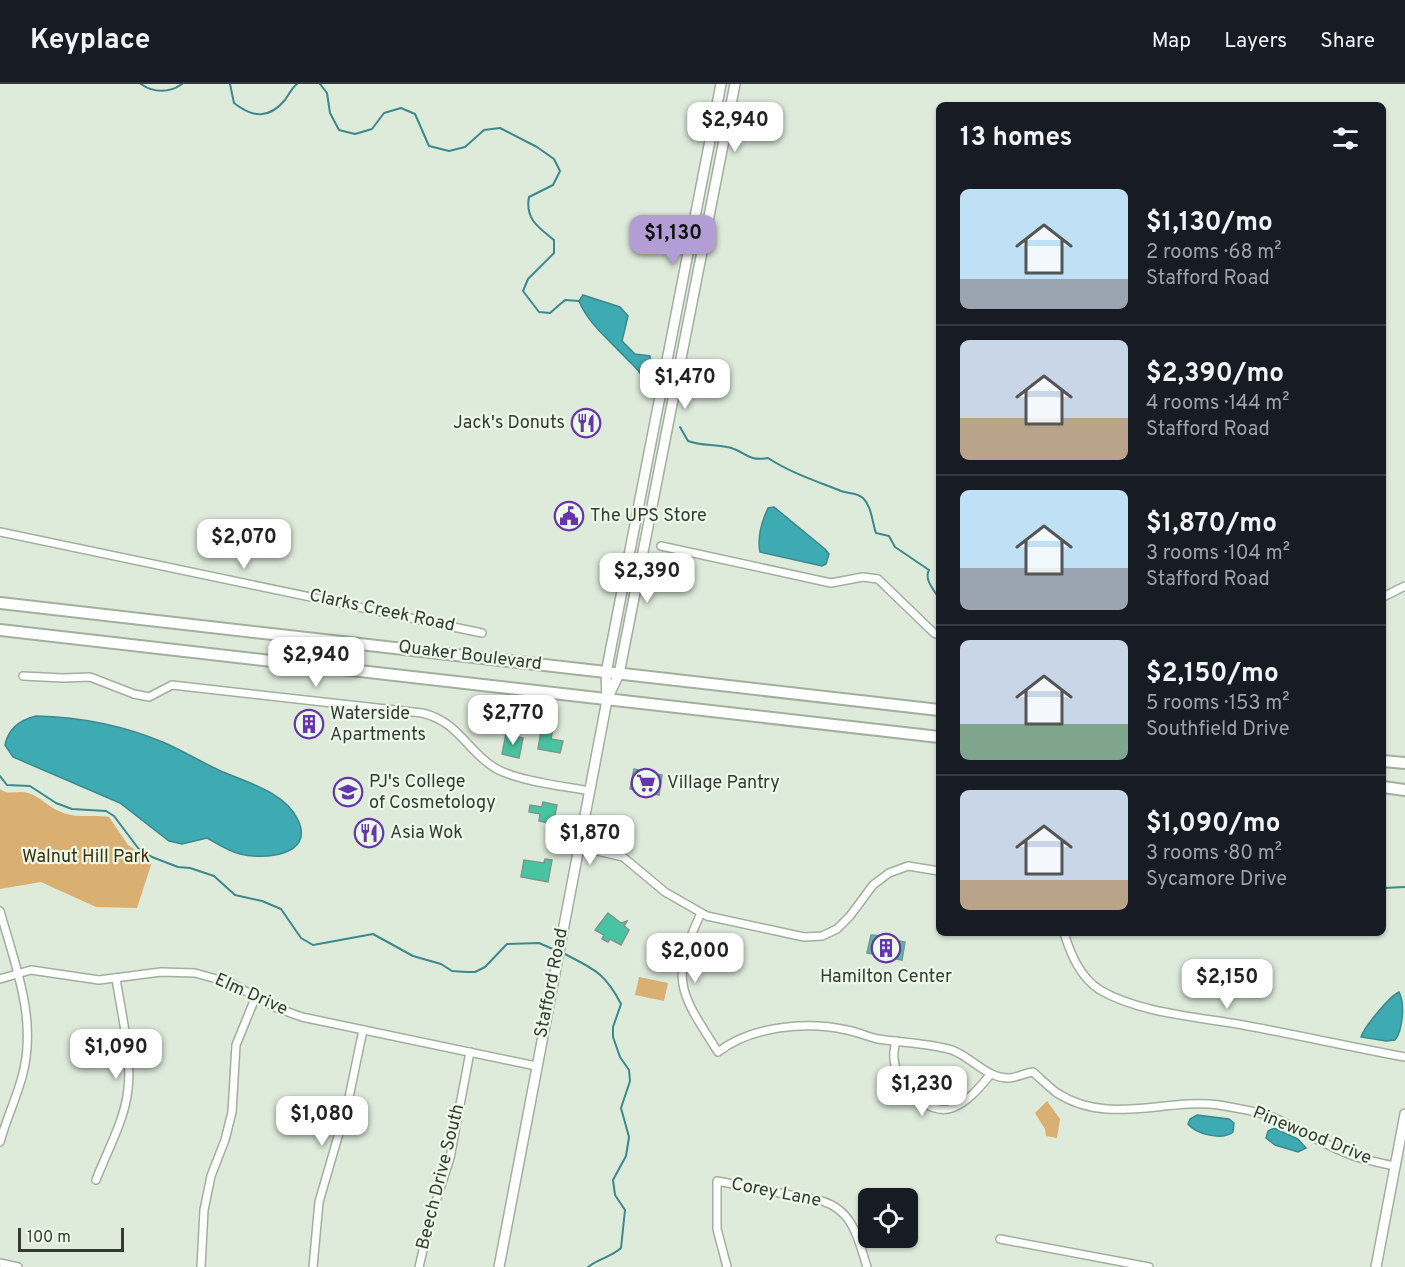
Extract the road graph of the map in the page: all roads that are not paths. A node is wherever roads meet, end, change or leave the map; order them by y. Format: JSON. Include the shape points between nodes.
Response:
{"nodes":[{"id":1,"x":721,"y":84,"type":"edge"},
{"id":2,"x":735,"y":84,"type":"edge"},
{"id":3,"x":0,"y":532,"type":"edge"},
{"id":4,"x":661,"y":546,"type":"dead end"},
{"id":5,"x":1405,"y":586,"type":"edge"},
{"id":6,"x":1386,"y":596,"type":"edge"},
{"id":7,"x":0,"y":603,"type":"edge"},
{"id":8,"x":0,"y":630,"type":"edge"},
{"id":9,"x":482,"y":633,"type":"dead end"},
{"id":10,"x":936,"y":634,"type":"edge"},
{"id":11,"x":606,"y":673,"type":"junction"},
{"id":12,"x":619,"y":674,"type":"junction"},
{"id":13,"x":23,"y":676,"type":"dead end"},
{"id":14,"x":607,"y":700,"type":"junction"},
{"id":15,"x":936,"y":710,"type":"edge"},
{"id":16,"x":936,"y":737,"type":"edge"},
{"id":17,"x":1386,"y":761,"type":"edge"},
{"id":18,"x":1405,"y":763,"type":"edge"},
{"id":19,"x":1386,"y":787,"type":"edge"},
{"id":20,"x":1405,"y":790,"type":"edge"},
{"id":21,"x":590,"y":791,"type":"junction"},
{"id":22,"x":580,"y":847,"type":"junction"},
{"id":23,"x":936,"y":871,"type":"edge"},
{"id":24,"x":0,"y":911,"type":"edge"},
{"id":25,"x":701,"y":913,"type":"junction"},
{"id":26,"x":1065,"y":936,"type":"edge"},
{"id":27,"x":17,"y":972,"type":"junction"},
{"id":28,"x":116,"y":978,"type":"junction"},
{"id":29,"x":0,"y":979,"type":"edge"},
{"id":30,"x":256,"y":996,"type":"junction"},
{"id":31,"x":363,"y":1030,"type":"junction"},
{"id":32,"x":896,"y":1041,"type":"junction"},
{"id":33,"x":470,"y":1052,"type":"junction"},
{"id":34,"x":1405,"y":1057,"type":"edge"},
{"id":35,"x":536,"y":1066,"type":"junction"},
{"id":36,"x":990,"y":1075,"type":"junction"},
{"id":37,"x":1405,"y":1114,"type":"edge"},
{"id":38,"x":0,"y":1142,"type":"edge"},
{"id":39,"x":1395,"y":1166,"type":"junction"},
{"id":40,"x":96,"y":1180,"type":"dead end"},
{"id":41,"x":1000,"y":1239,"type":"dead end"},
{"id":42,"x":0,"y":1263,"type":"edge"},
{"id":43,"x":18,"y":1267,"type":"edge"},
{"id":44,"x":201,"y":1267,"type":"edge"},
{"id":45,"x":313,"y":1267,"type":"edge"},
{"id":46,"x":419,"y":1267,"type":"edge"},
{"id":47,"x":499,"y":1267,"type":"edge"},
{"id":48,"x":727,"y":1267,"type":"edge"},
{"id":49,"x":867,"y":1267,"type":"edge"},
{"id":50,"x":1149,"y":1267,"type":"edge"},
{"id":51,"x":1376,"y":1267,"type":"edge"}],
"edges":[{"from":1,"to":11,"type":"main road","name":"Stafford Road"},
{"from":2,"to":12,"type":"main road","name":"Stafford Road"},
{"from":3,"to":9,"type":"street","name":"Clarks Creek Road"},
{"from":4,"to":10,"type":"street","via":[[831,583],[863,577],[878,579]]},
{"from":5,"to":6,"type":"street"},
{"from":7,"to":11,"type":"main road","name":"Quaker Boulevard"},
{"from":8,"to":14,"type":"main road","name":"Quaker Boulevard"},
{"from":11,"to":12,"type":"main road","name":"Quaker Boulevard"},
{"from":11,"to":14,"type":"main road","name":"Stafford Road"},
{"from":12,"to":14,"type":"main road","name":"Stafford Road"},
{"from":12,"to":15,"type":"main road","name":"Quaker Boulevard"},
{"from":13,"to":21,"type":"street","via":[[90,677],[149,697],[172,686],[422,713],[447,722],[496,769]]},
{"from":14,"to":16,"type":"main road","name":"Quaker Boulevard"},
{"from":14,"to":21,"type":"main road","name":"Stafford Road"},
{"from":17,"to":18,"type":"main road"},
{"from":19,"to":20,"type":"main road"},
{"from":21,"to":22,"type":"main road","name":"Stafford Road"},
{"from":22,"to":25,"type":"street","via":[[623,857],[665,892]]},
{"from":22,"to":35,"type":"main road","name":"Stafford Road"},
{"from":23,"to":25,"type":"street","via":[[908,866],[889,873],[873,885],[843,925],[822,936],[793,935]]},
{"from":24,"to":27,"type":"street"},
{"from":25,"to":32,"type":"street","via":[[687,943],[681,973],[689,1005],[718,1052],[747,1035],[804,1026]]},
{"from":26,"to":34,"type":"street","via":[[1082,973],[1098,989],[1119,999]]},
{"from":27,"to":28,"type":"street","name":"Elm Drive","via":[[52,971],[87,979]]},
{"from":27,"to":29,"type":"street","name":"Elm Drive"},
{"from":27,"to":38,"type":"street","via":[[26,1009],[27,1050],[22,1078]]},
{"from":28,"to":30,"type":"street","name":"Elm Drive","via":[[161,972],[195,974],[231,982]]},
{"from":28,"to":40,"type":"street","via":[[128,1089]]},
{"from":30,"to":31,"type":"street","name":"Elm Drive","via":[[285,1012]]},
{"from":30,"to":44,"type":"street","via":[[236,1045],[232,1112],[204,1210]]},
{"from":31,"to":33,"type":"street","name":"Elm Drive"},
{"from":31,"to":45,"type":"street","via":[[348,1102],[319,1202]]},
{"from":32,"to":36,"type":"street","via":[[954,1051]]},
{"from":32,"to":36,"type":"street","via":[[894,1060],[900,1075],[926,1105],[936,1109],[950,1109],[966,1101]]},
{"from":33,"to":35,"type":"street","name":"Elm Drive"},
{"from":33,"to":46,"type":"street","name":"Beech Drive South","via":[[450,1158]]},
{"from":35,"to":47,"type":"main road","name":"Stafford Road"},
{"from":36,"to":39,"type":"street","name":"Pinewood Drive","via":[[1011,1078],[1033,1072],[1057,1092],[1107,1110],[1202,1104],[1246,1110],[1269,1116],[1348,1154]]},
{"from":37,"to":39,"type":"main road"},
{"from":39,"to":51,"type":"main road"},
{"from":41,"to":50,"type":"street"},
{"from":42,"to":43,"type":"street"},
{"from":48,"to":49,"type":"street","name":"Corey Lane","via":[[717,1229],[717,1181],[822,1201],[838,1208],[854,1227]]}]}
